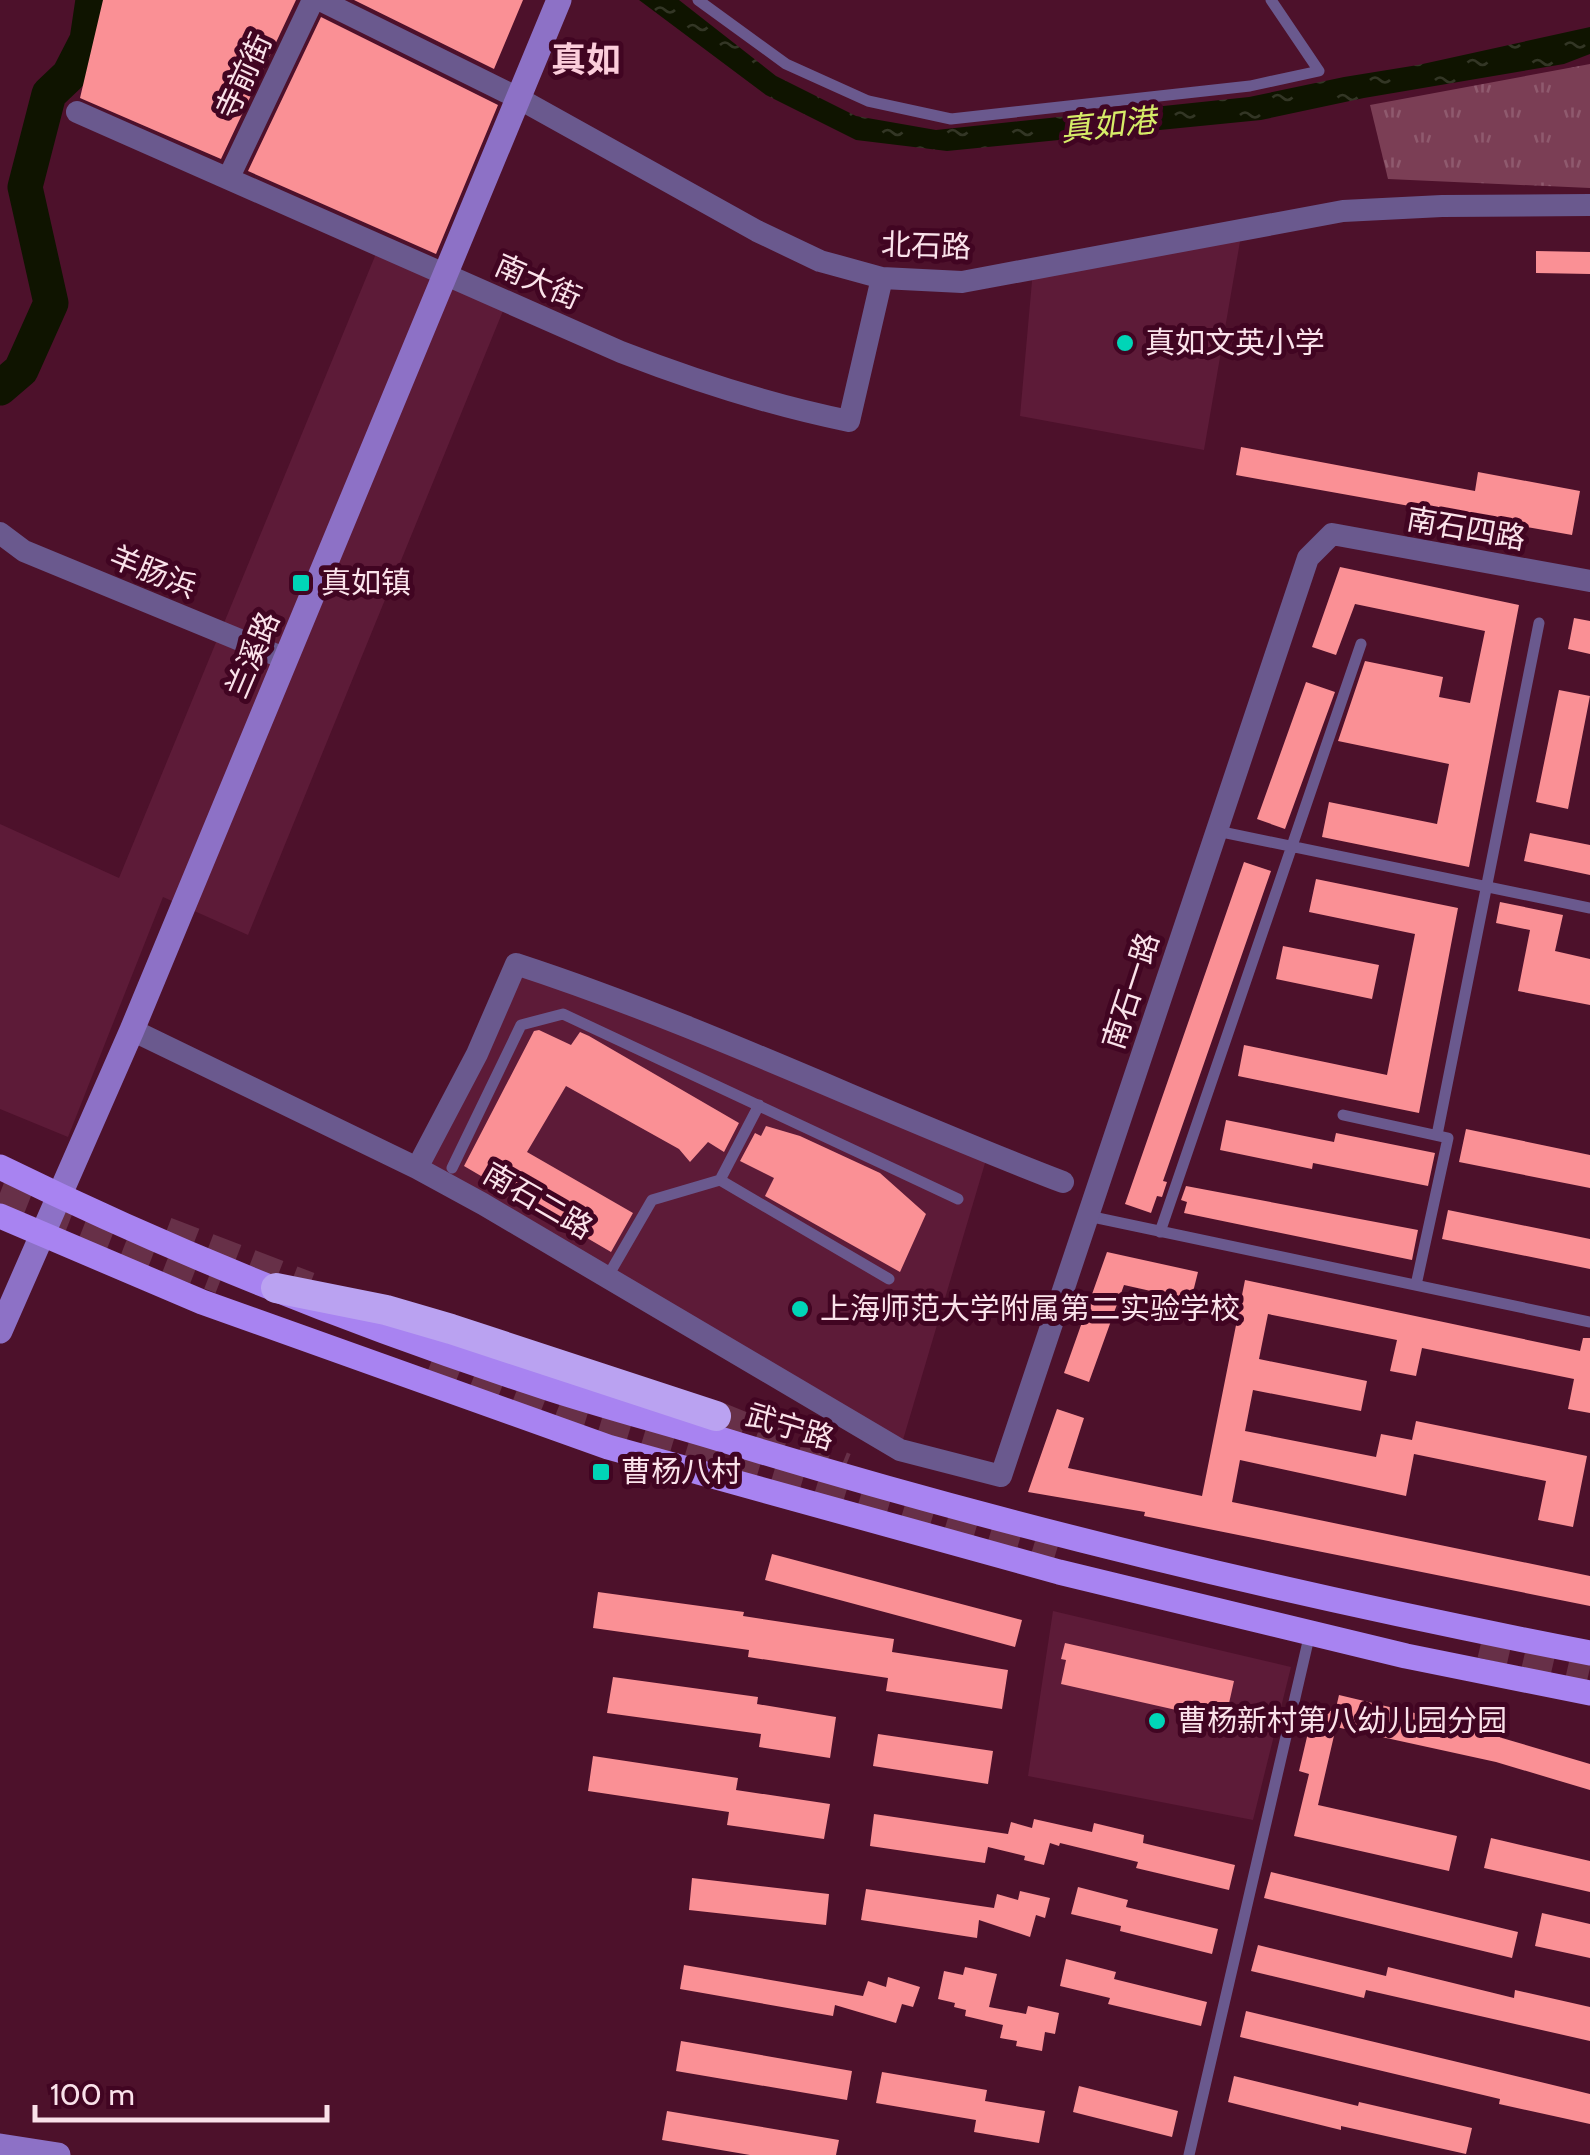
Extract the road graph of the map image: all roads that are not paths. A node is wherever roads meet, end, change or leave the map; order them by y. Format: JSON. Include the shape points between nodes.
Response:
{"nodes":[{"id":1,"x":317,"y":0,"type":"edge"},
{"id":2,"x":559,"y":0,"type":"edge"},
{"id":3,"x":698,"y":0,"type":"edge"},
{"id":4,"x":1270,"y":0,"type":"edge"},
{"id":5,"x":518,"y":98,"type":"junction"},
{"id":6,"x":76,"y":112,"type":"dead end"},
{"id":7,"x":229,"y":177,"type":"junction"},
{"id":8,"x":1590,"y":205,"type":"edge"},
{"id":9,"x":447,"y":274,"type":"junction"},
{"id":10,"x":882,"y":278,"type":"junction"},
{"id":11,"x":0,"y":533,"type":"edge"},
{"id":12,"x":1332,"y":534,"type":"joint"},
{"id":13,"x":1590,"y":581,"type":"edge"},
{"id":14,"x":1540,"y":624,"type":"dead end"},
{"id":15,"x":1361,"y":644,"type":"dead end"},
{"id":16,"x":286,"y":659,"type":"junction"},
{"id":17,"x":1217,"y":831,"type":"junction"},
{"id":18,"x":1292,"y":846,"type":"junction"},
{"id":19,"x":1486,"y":886,"type":"junction"},
{"id":20,"x":1590,"y":908,"type":"edge"},
{"id":21,"x":132,"y":1030,"type":"junction"},
{"id":22,"x":759,"y":1104,"type":"junction"},
{"id":23,"x":1343,"y":1115,"type":"dead end"},
{"id":24,"x":1437,"y":1135,"type":"junction"},
{"id":25,"x":0,"y":1168,"type":"edge"},
{"id":26,"x":417,"y":1168,"type":"junction"},
{"id":27,"x":452,"y":1168,"type":"dead end"},
{"id":28,"x":720,"y":1180,"type":"junction"},
{"id":29,"x":1063,"y":1182,"type":"dead end"},
{"id":30,"x":60,"y":1197,"type":"junction"},
{"id":31,"x":958,"y":1200,"type":"dead end"},
{"id":32,"x":0,"y":1216,"type":"edge"},
{"id":33,"x":1088,"y":1216,"type":"junction"},
{"id":34,"x":1160,"y":1232,"type":"junction"},
{"id":35,"x":43,"y":1236,"type":"junction"},
{"id":36,"x":608,"y":1276,"type":"junction"},
{"id":37,"x":889,"y":1279,"type":"dead end"},
{"id":38,"x":1416,"y":1285,"type":"junction"},
{"id":39,"x":276,"y":1288,"type":"junction"},
{"id":40,"x":1590,"y":1322,"type":"edge"},
{"id":41,"x":0,"y":1331,"type":"edge"},
{"id":42,"x":716,"y":1416,"type":"tunnel mouth"},
{"id":43,"x":1001,"y":1476,"type":"joint"},
{"id":44,"x":1310,"y":1633,"type":"junction"},
{"id":45,"x":1590,"y":1653,"type":"edge"},
{"id":46,"x":1590,"y":1693,"type":"edge"},
{"id":47,"x":0,"y":2146,"type":"edge"},
{"id":48,"x":58,"y":2155,"type":"edge"},
{"id":49,"x":1189,"y":2155,"type":"edge"}],
"edges":[{"from":1,"to":5,"type":"street","name":"北石路"},
{"from":1,"to":7,"type":"street","name":"寺前街"},
{"from":2,"to":5,"type":"street","name":"兰溪路"},
{"from":3,"to":4,"type":"lane","via":[[786,64],[868,102],[951,118],[1250,86],[1319,71]]},
{"from":5,"to":9,"type":"street","name":"兰溪路"},
{"from":5,"to":10,"type":"street","name":"北石路","via":[[757,231],[820,261]]},
{"from":6,"to":7,"type":"street","name":"南大街"},
{"from":7,"to":9,"type":"street","name":"南大街"},
{"from":8,"to":10,"type":"street","name":"北石路","via":[[1343,211],[962,282]]},
{"from":9,"to":10,"type":"street","name":"南大街","via":[[694,381],[849,421]]},
{"from":9,"to":16,"type":"street","name":"兰溪路"},
{"from":11,"to":16,"type":"street","name":"羊肠浜","via":[[24,551]]},
{"from":12,"to":13,"type":"street","name":"南石四路"},
{"from":12,"to":17,"type":"street","name":"南石一路","via":[[1308,558]]},
{"from":14,"to":19,"type":"lane"},
{"from":15,"to":18,"type":"lane"},
{"from":16,"to":21,"type":"street","name":"兰溪路"},
{"from":17,"to":18,"type":"lane"},
{"from":17,"to":33,"type":"street","name":"南石一路"},
{"from":18,"to":19,"type":"lane"},
{"from":18,"to":34,"type":"lane"},
{"from":19,"to":20,"type":"lane"},
{"from":19,"to":24,"type":"lane"},
{"from":21,"to":26,"type":"street","name":"南石二路"},
{"from":21,"to":30,"type":"street","name":"兰溪路"},
{"from":22,"to":27,"type":"lane","via":[[564,1014],[522,1025]]},
{"from":22,"to":28,"type":"lane"},
{"from":22,"to":31,"type":"lane"},
{"from":23,"to":24,"type":"lane"},
{"from":24,"to":38,"type":"lane","via":[[1448,1138]]},
{"from":25,"to":30,"type":"main road","name":"武宁路"},
{"from":26,"to":29,"type":"street","via":[[516,964],[649,1010]]},
{"from":26,"to":36,"type":"street","name":"南石二路"},
{"from":28,"to":36,"type":"lane","via":[[652,1200]]},
{"from":28,"to":37,"type":"lane"},
{"from":30,"to":35,"type":"street","name":"兰溪路"},
{"from":30,"to":39,"type":"main road","name":"武宁路"},
{"from":32,"to":35,"type":"main road"},
{"from":33,"to":34,"type":"lane"},
{"from":33,"to":43,"type":"street","name":"南石一路"},
{"from":34,"to":38,"type":"lane"},
{"from":35,"to":41,"type":"street","name":"兰溪路"},
{"from":35,"to":44,"type":"main road","via":[[202,1302],[608,1447],[884,1526]]},
{"from":36,"to":43,"type":"street","name":"南石二路","via":[[900,1450]]},
{"from":38,"to":40,"type":"lane"},
{"from":39,"to":42,"type":"highway","via":[[452,1329]]},
{"from":39,"to":45,"type":"main road","name":"武宁路","via":[[552,1390],[890,1492],[1416,1620]]},
{"from":44,"to":46,"type":"main road"},
{"from":44,"to":49,"type":"lane"},
{"from":47,"to":48,"type":"street"}]}
